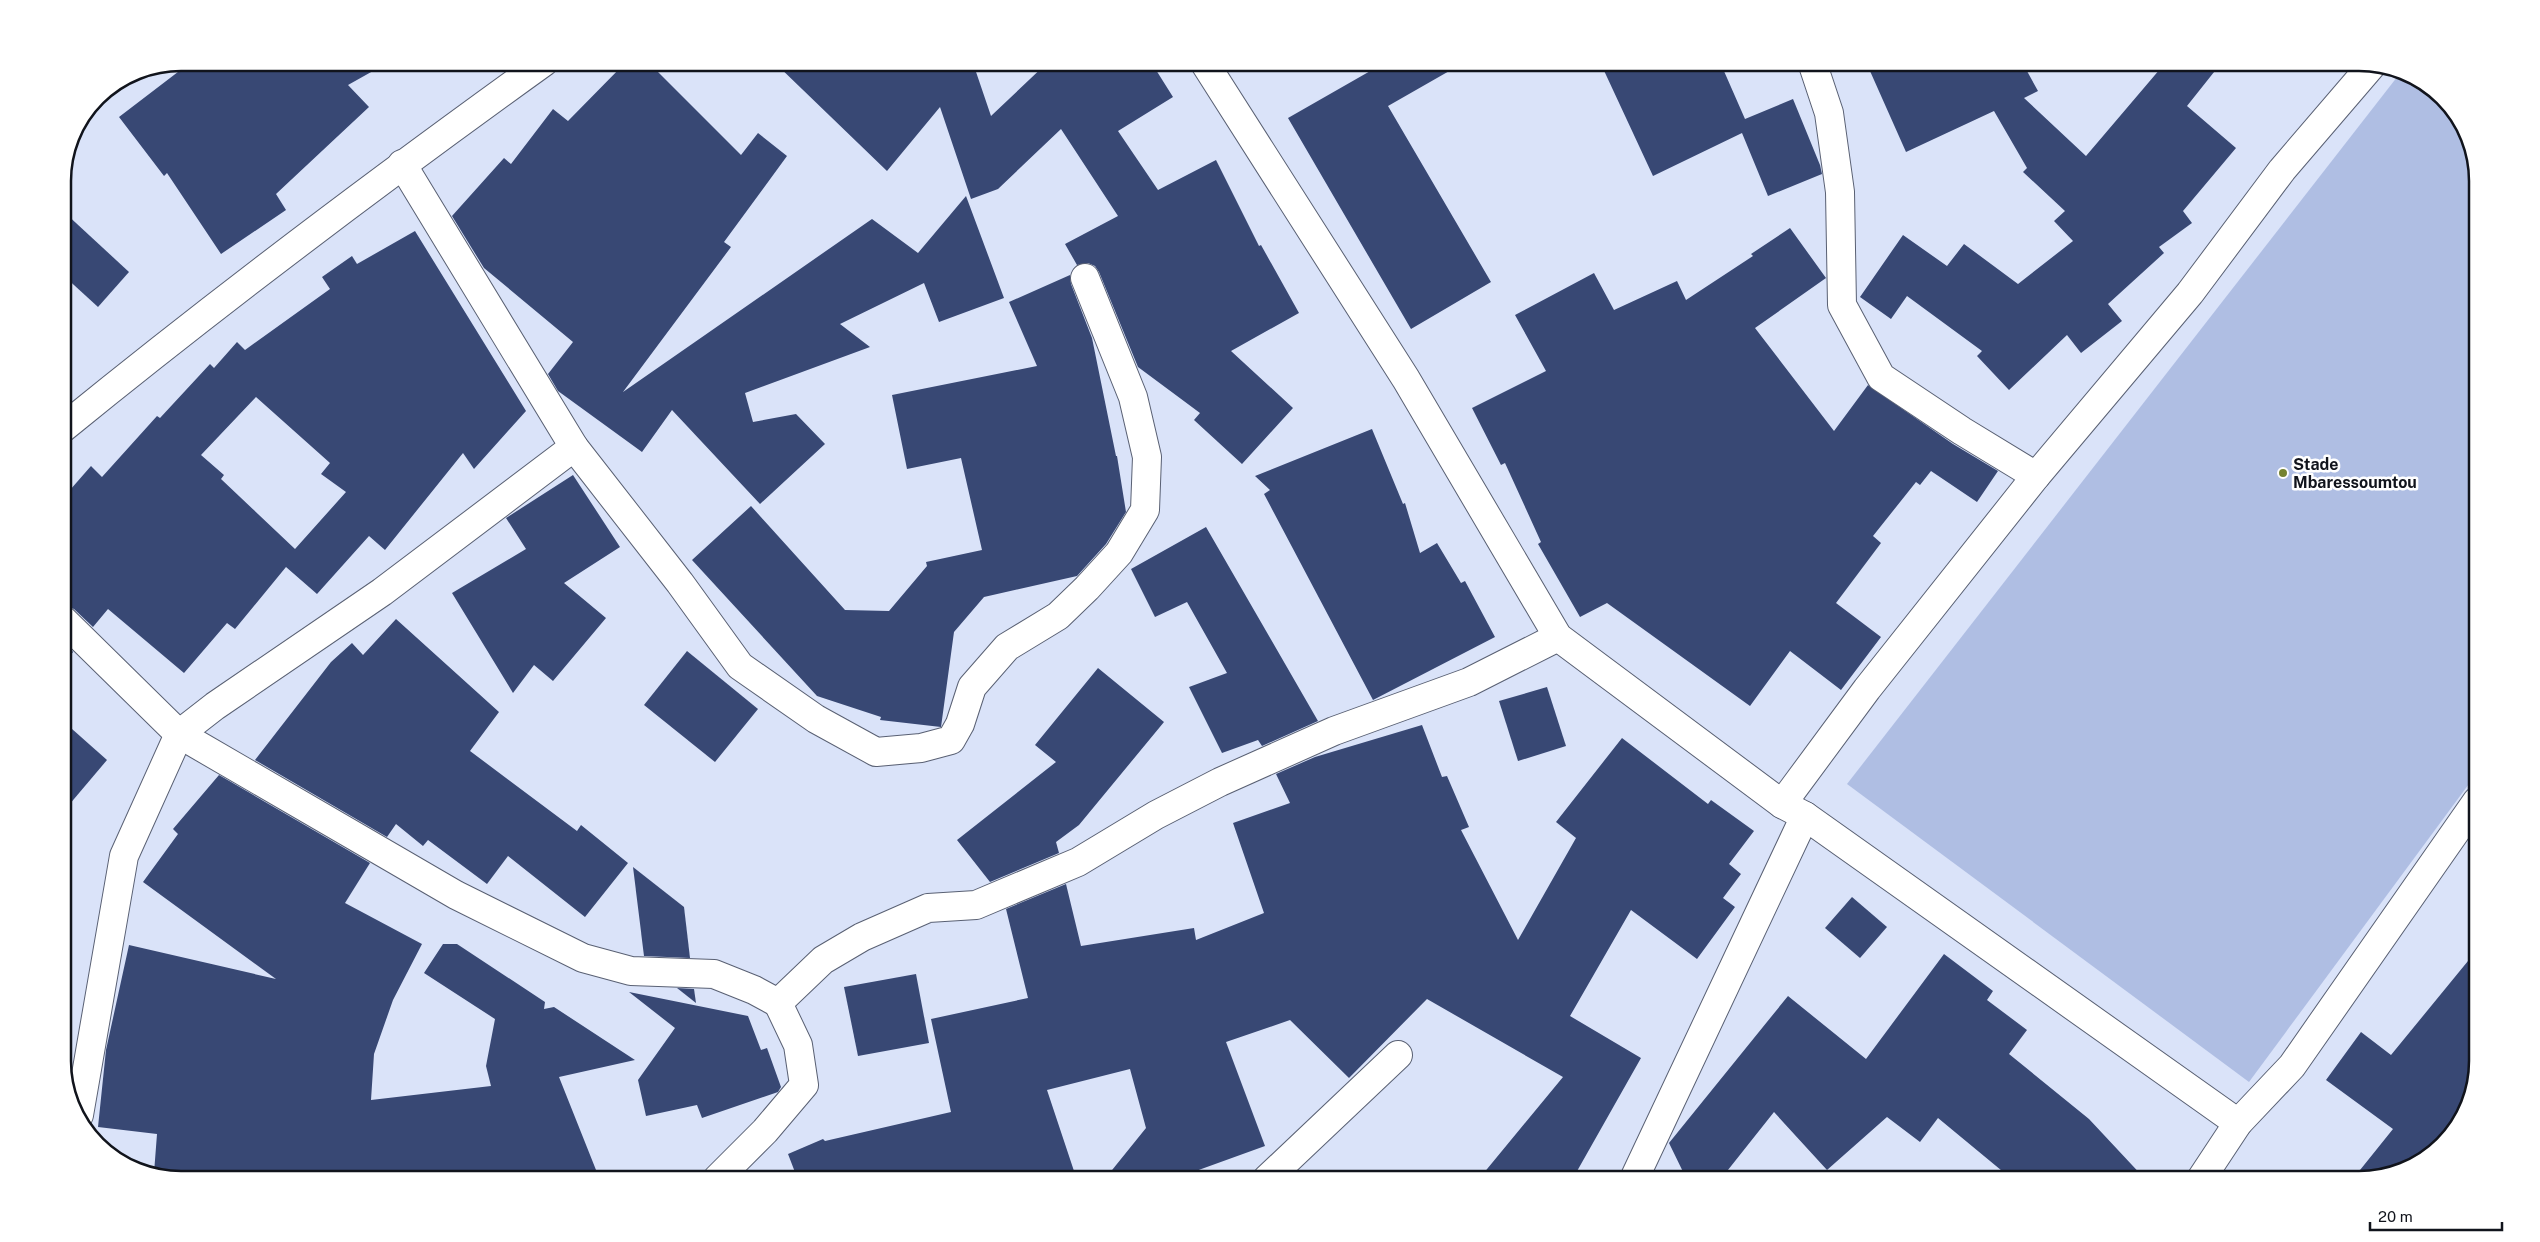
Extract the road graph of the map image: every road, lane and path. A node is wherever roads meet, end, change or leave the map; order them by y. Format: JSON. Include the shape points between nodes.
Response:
{"nodes":[{"id":1,"x":531,"y":71,"type":"edge"},
{"id":2,"x":1210,"y":71,"type":"edge"},
{"id":3,"x":1815,"y":71,"type":"edge"},
{"id":4,"x":2367,"y":71,"type":"edge"},
{"id":5,"x":402,"y":164,"type":"junction"},
{"id":6,"x":1085,"y":278,"type":"dead end"},
{"id":7,"x":71,"y":421,"type":"edge"},
{"id":8,"x":574,"y":447,"type":"junction"},
{"id":9,"x":2036,"y":476,"type":"junction"},
{"id":10,"x":71,"y":628,"type":"edge"},
{"id":11,"x":1558,"y":637,"type":"junction"},
{"id":12,"x":179,"y":734,"type":"junction"},
{"id":13,"x":1793,"y":810,"type":"junction"},
{"id":14,"x":2469,"y":812,"type":"edge"},
{"id":15,"x":778,"y":1003,"type":"junction"},
{"id":16,"x":1398,"y":1055,"type":"dead end"},
{"id":17,"x":81,"y":1104,"type":"edge"},
{"id":18,"x":2238,"y":1123,"type":"junction"},
{"id":19,"x":726,"y":1171,"type":"edge"},
{"id":20,"x":1277,"y":1171,"type":"edge"},
{"id":21,"x":1638,"y":1171,"type":"edge"},
{"id":22,"x":2207,"y":1171,"type":"edge"}],
"edges":[{"from":1,"to":5,"type":"street"},
{"from":2,"to":11,"type":"street","via":[[1406,379]]},
{"from":3,"to":9,"type":"street","via":[[1829,113],[1840,192],[1842,305],[1881,377]]},
{"from":4,"to":9,"type":"street","via":[[2282,170],[2190,292]]},
{"from":5,"to":7,"type":"street","via":[[168,342]]},
{"from":5,"to":8,"type":"street"},
{"from":6,"to":8,"type":"street","via":[[1133,397],[1147,457],[1145,510],[1118,553],[1087,588],[1058,616],[1007,647],[972,687],[951,740],[921,748],[876,752],[816,719],[740,666]]},
{"from":8,"to":12,"type":"street","via":[[382,592]]},
{"from":9,"to":13,"type":"street","via":[[1867,688]]},
{"from":10,"to":12,"type":"street"},
{"from":11,"to":13,"type":"street"},
{"from":11,"to":15,"type":"street","via":[[1468,682],[1334,731],[1220,782],[1156,815],[1078,862],[976,905],[928,908],[862,937],[823,960]]},
{"from":12,"to":15,"type":"street","via":[[456,895],[583,958],[631,971],[714,974]]},
{"from":12,"to":17,"type":"street","via":[[124,856]]},
{"from":13,"to":18,"type":"street"},
{"from":13,"to":21,"type":"street"},
{"from":14,"to":18,"type":"street","via":[[2292,1066]]},
{"from":15,"to":19,"type":"street","via":[[798,1045],[804,1086]]},
{"from":16,"to":20,"type":"street"},
{"from":18,"to":22,"type":"street"}]}
